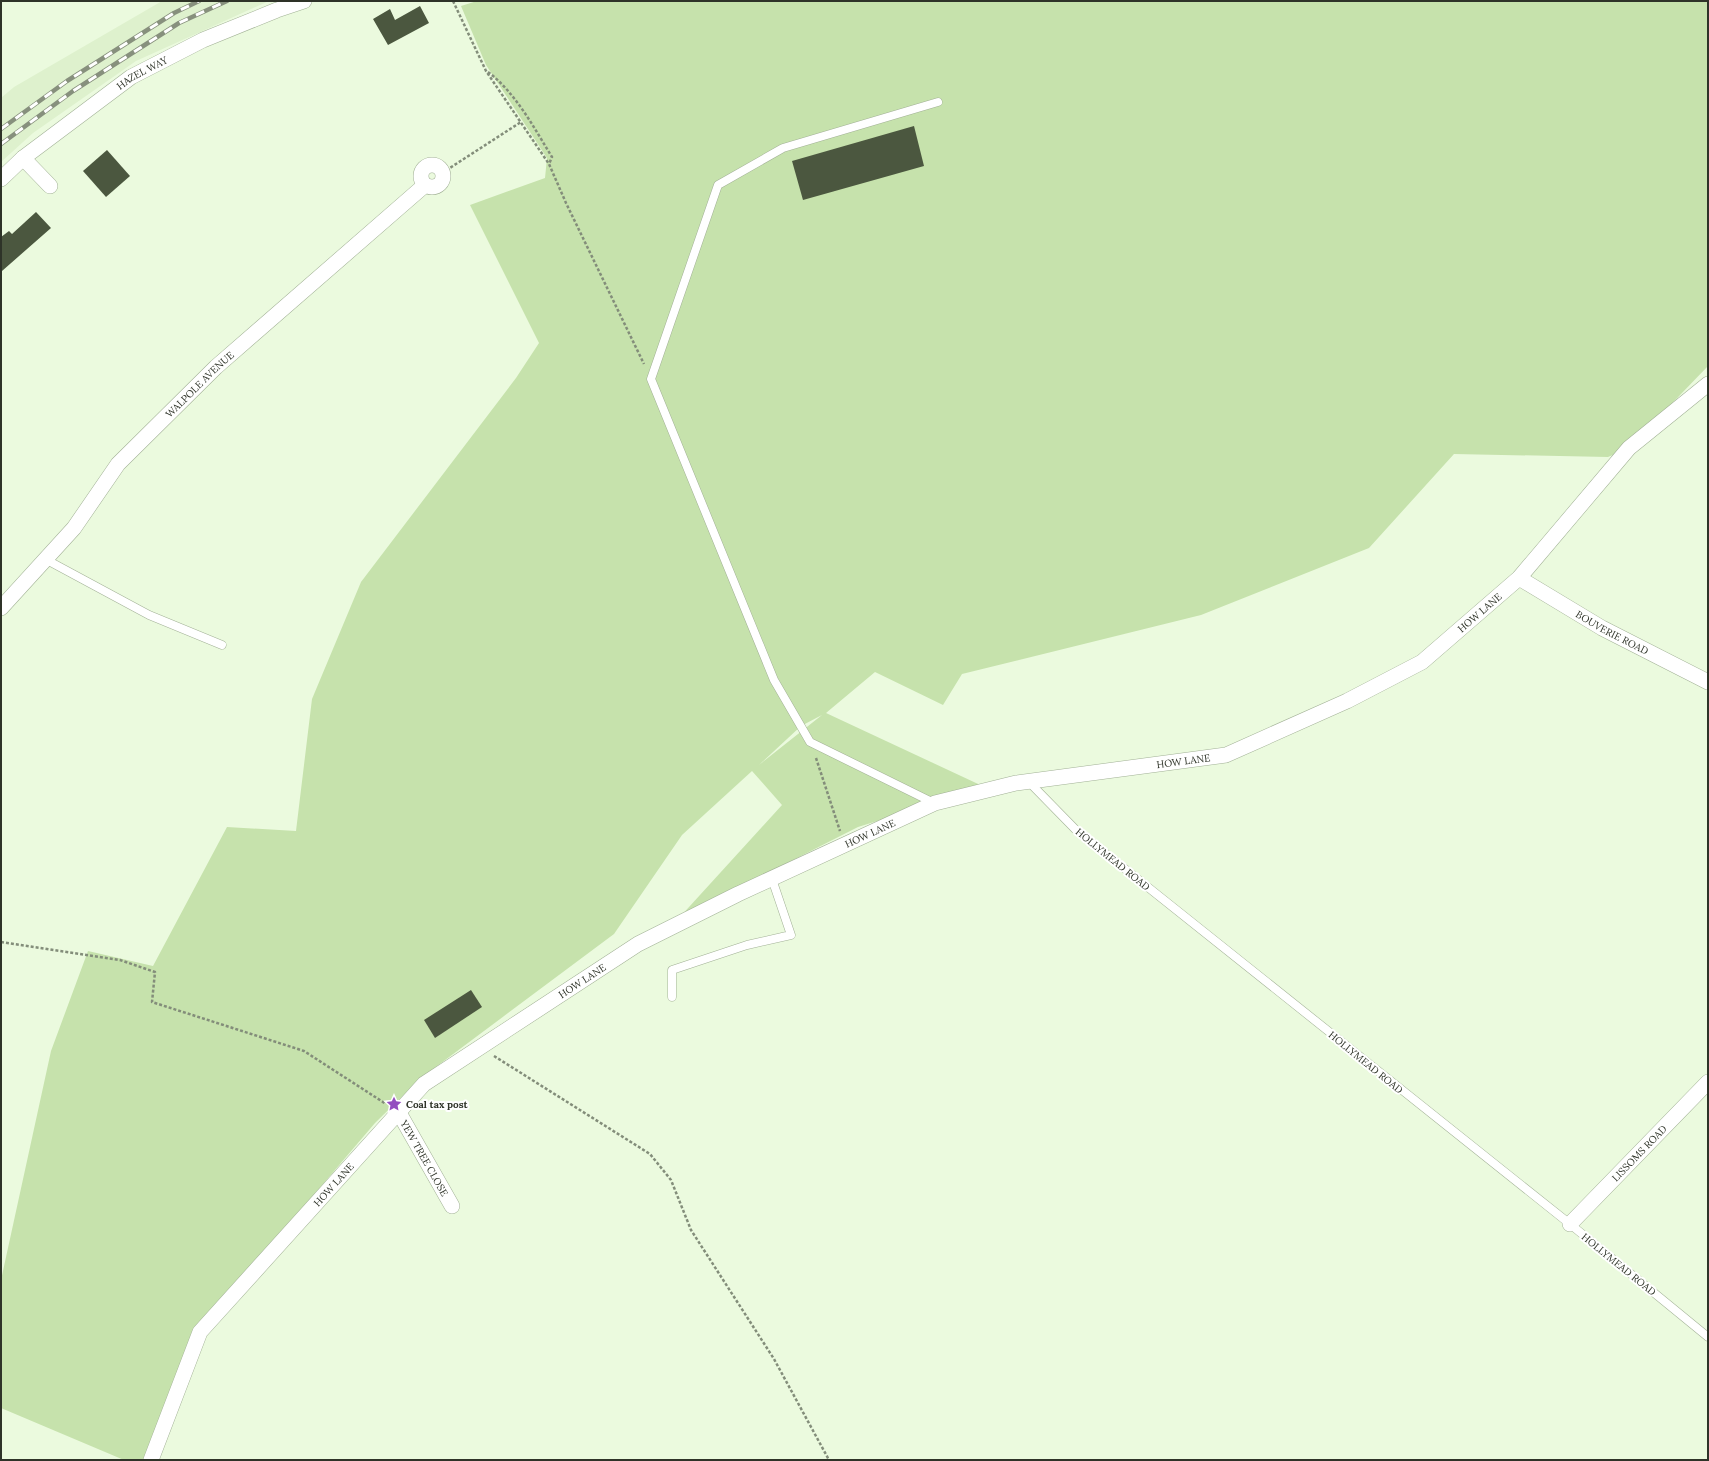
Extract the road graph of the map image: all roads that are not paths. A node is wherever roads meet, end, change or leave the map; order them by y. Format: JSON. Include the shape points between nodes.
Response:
{"nodes":[{"id":1,"x":304,"y":1,"type":"edge"},
{"id":2,"x":938,"y":102,"type":"dead end"},
{"id":3,"x":23,"y":158,"type":"junction"},
{"id":4,"x":442,"y":173,"type":"road end"},
{"id":5,"x":1,"y":179,"type":"edge"},
{"id":6,"x":50,"y":186,"type":"dead end"},
{"id":7,"x":1708,"y":384,"type":"edge"},
{"id":8,"x":45,"y":559,"type":"junction"},
{"id":9,"x":1519,"y":578,"type":"junction"},
{"id":10,"x":1,"y":608,"type":"edge"},
{"id":11,"x":222,"y":645,"type":"dead end"},
{"id":12,"x":1708,"y":682,"type":"edge"},
{"id":13,"x":1028,"y":781,"type":"junction"},
{"id":14,"x":935,"y":803,"type":"junction"},
{"id":15,"x":772,"y":879,"type":"junction"},
{"id":16,"x":672,"y":996,"type":"dead end"},
{"id":17,"x":1708,"y":1082,"type":"edge"},
{"id":18,"x":398,"y":1111,"type":"junction"},
{"id":19,"x":452,"y":1206,"type":"dead end"},
{"id":20,"x":1570,"y":1224,"type":"junction"},
{"id":21,"x":1708,"y":1337,"type":"edge"},
{"id":22,"x":151,"y":1460,"type":"edge"}],
"edges":[{"from":1,"to":3,"type":"street","name":"HAZEL WAY","via":[[203,40],[132,77]]},
{"from":2,"to":14,"type":"lane","via":[[783,148],[718,185],[651,379],[774,680],[810,742]]},
{"from":3,"to":5,"type":"street","name":"HAZEL WAY"},
{"from":3,"to":6,"type":"street"},
{"from":4,"to":8,"type":"street","name":"WALPOLE AVENUE","via":[[441,182],[433,187],[424,185],[216,367],[118,464],[74,528]]},
{"from":7,"to":9,"type":"street","name":"HOW LANE","via":[[1629,448]]},
{"from":8,"to":10,"type":"street","name":"WALPOLE AVENUE"},
{"from":8,"to":11,"type":"lane","via":[[149,615]]},
{"from":9,"to":12,"type":"street","name":"BOUVERIE ROAD","via":[[1602,628]]},
{"from":9,"to":13,"type":"street","name":"HOW LANE","via":[[1422,662],[1347,701],[1226,755]]},
{"from":13,"to":14,"type":"street","name":"HOW LANE"},
{"from":13,"to":20,"type":"lane","name":"HOLLYMEAD ROAD","via":[[1075,829]]},
{"from":14,"to":15,"type":"street","name":"HOW LANE"},
{"from":15,"to":16,"type":"lane","via":[[791,935],[747,945],[672,970]]},
{"from":15,"to":18,"type":"street","name":"HOW LANE","via":[[638,944],[424,1084]]},
{"from":17,"to":20,"type":"street","name":"LISSOMS ROAD"},
{"from":18,"to":19,"type":"street","name":"YEW TREE CLOSE"},
{"from":18,"to":22,"type":"street","name":"HOW LANE","via":[[200,1332]]},
{"from":20,"to":21,"type":"lane","name":"HOLLYMEAD ROAD"}]}
